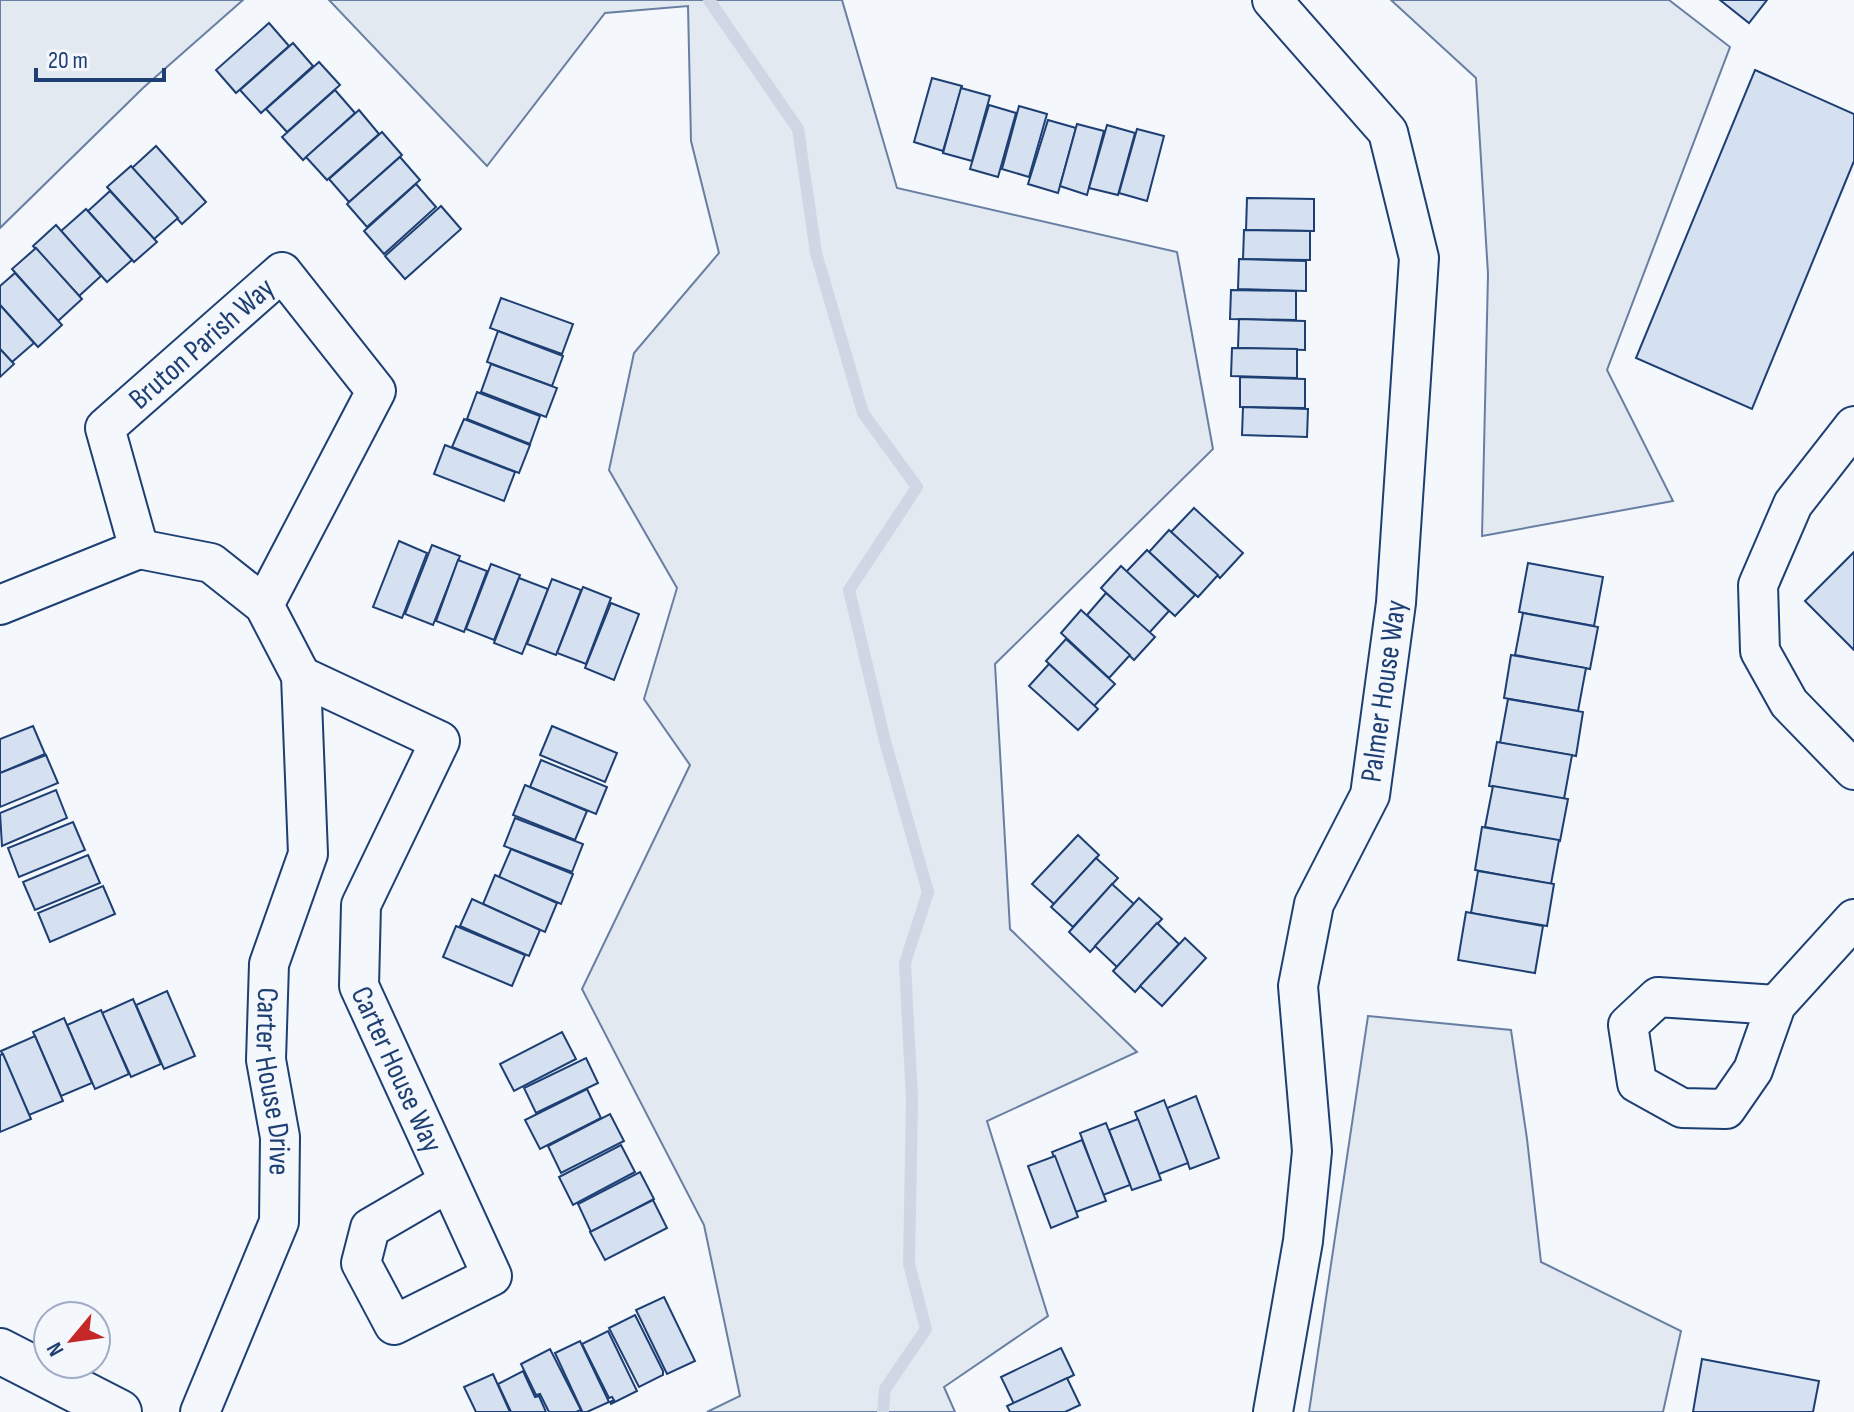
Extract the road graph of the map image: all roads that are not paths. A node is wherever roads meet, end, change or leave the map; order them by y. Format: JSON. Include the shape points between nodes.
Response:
{"nodes":[{"id":1,"x":1272,"y":0,"type":"edge"},
{"id":2,"x":1854,"y":426,"type":"edge"},
{"id":3,"x":139,"y":549,"type":"junction"},
{"id":4,"x":0,"y":605,"type":"edge"},
{"id":5,"x":264,"y":605,"type":"junction"},
{"id":6,"x":301,"y":676,"type":"junction"},
{"id":7,"x":1854,"y":770,"type":"edge"},
{"id":8,"x":1854,"y":919,"type":"edge"},
{"id":9,"x":1776,"y":1005,"type":"dead end"},
{"id":10,"x":449,"y":1182,"type":"dead end"},
{"id":11,"x":0,"y":1351,"type":"edge"},
{"id":12,"x":119,"y":1412,"type":"edge"},
{"id":13,"x":200,"y":1412,"type":"edge"},
{"id":14,"x":1273,"y":1412,"type":"edge"}],
"edges":[{"from":1,"to":14,"type":"street","name":"Palmer House Way","via":[[1388,132],[1419,258],[1396,603],[1370,795],[1314,904],[1298,986],[1312,1151],[1303,1241]]},
{"from":2,"to":7,"type":"street","via":[[1793,504],[1758,585],[1760,651],[1789,703]]},
{"from":3,"to":4,"type":"street"},
{"from":3,"to":5,"type":"street","name":"Carter House Drive","via":[[211,563]]},
{"from":3,"to":5,"type":"street","name":"Bruton Parish Way","via":[[105,428],[282,272],[376,391]]},
{"from":5,"to":6,"type":"street","name":"Carter House Drive"},
{"from":6,"to":10,"type":"street","name":"Carter House Way","via":[[440,741],[361,905],[359,986]]},
{"from":6,"to":13,"type":"street","name":"Carter House Drive","via":[[308,854],[269,964],[266,1060],[280,1137],[279,1222]]},
{"from":8,"to":9,"type":"street"},
{"from":11,"to":12,"type":"street"}]}
